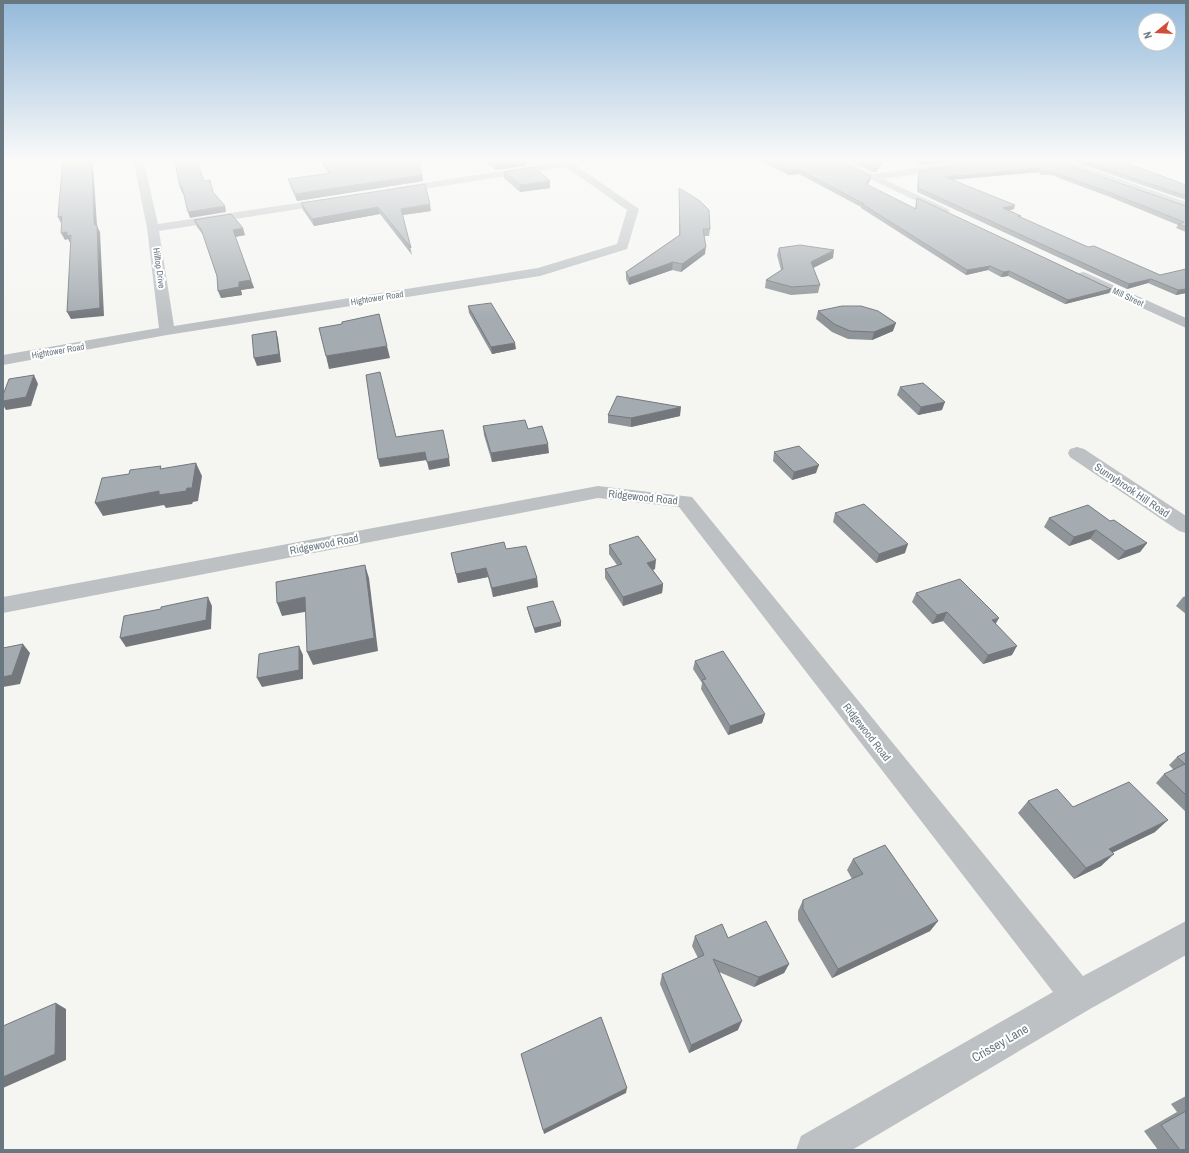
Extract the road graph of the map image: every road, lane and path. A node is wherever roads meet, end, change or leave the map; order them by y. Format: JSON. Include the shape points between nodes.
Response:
{"nodes":[{"id":1,"x":150,"y":212,"type":"edge"},
{"id":2,"x":258,"y":212,"type":"edge"},
{"id":3,"x":631,"y":212,"type":"edge"},
{"id":4,"x":946,"y":212,"type":"edge"},
{"id":5,"x":959,"y":218,"type":"edge"},
{"id":6,"x":153,"y":228,"type":"junction"},
{"id":7,"x":1074,"y":272,"type":"edge"},
{"id":8,"x":1186,"y":324,"type":"edge"},
{"id":9,"x":167,"y":331,"type":"junction"},
{"id":10,"x":3,"y":360,"type":"edge"},
{"id":11,"x":1078,"y":453,"type":"dead end"},
{"id":12,"x":1186,"y":526,"type":"edge"},
{"id":13,"x":3,"y":606,"type":"edge"},
{"id":14,"x":1186,"y":937,"type":"edge"},
{"id":15,"x":1078,"y":997,"type":"junction"},
{"id":16,"x":815,"y":1150,"type":"edge"}],
"edges":[{"from":1,"to":6,"type":"street","name":"Hilltop Drive"},
{"from":2,"to":6,"type":"street"},
{"from":3,"to":9,"type":"street","name":"Hightower Road","via":[[623,246],[540,272]]},
{"from":4,"to":5,"type":"street"},
{"from":6,"to":9,"type":"street","name":"Hilltop Drive"},
{"from":7,"to":8,"type":"street","name":"Mill Street"},
{"from":9,"to":10,"type":"street","name":"Hightower Road"},
{"from":11,"to":12,"type":"street","name":"Sunnybrook Hill Road"},
{"from":13,"to":15,"type":"street","name":"Ridgewood Road","via":[[598,492],[685,501]]},
{"from":14,"to":15,"type":"street","name":"Crissey Lane"},
{"from":15,"to":16,"type":"street","name":"Crissey Lane"}]}
